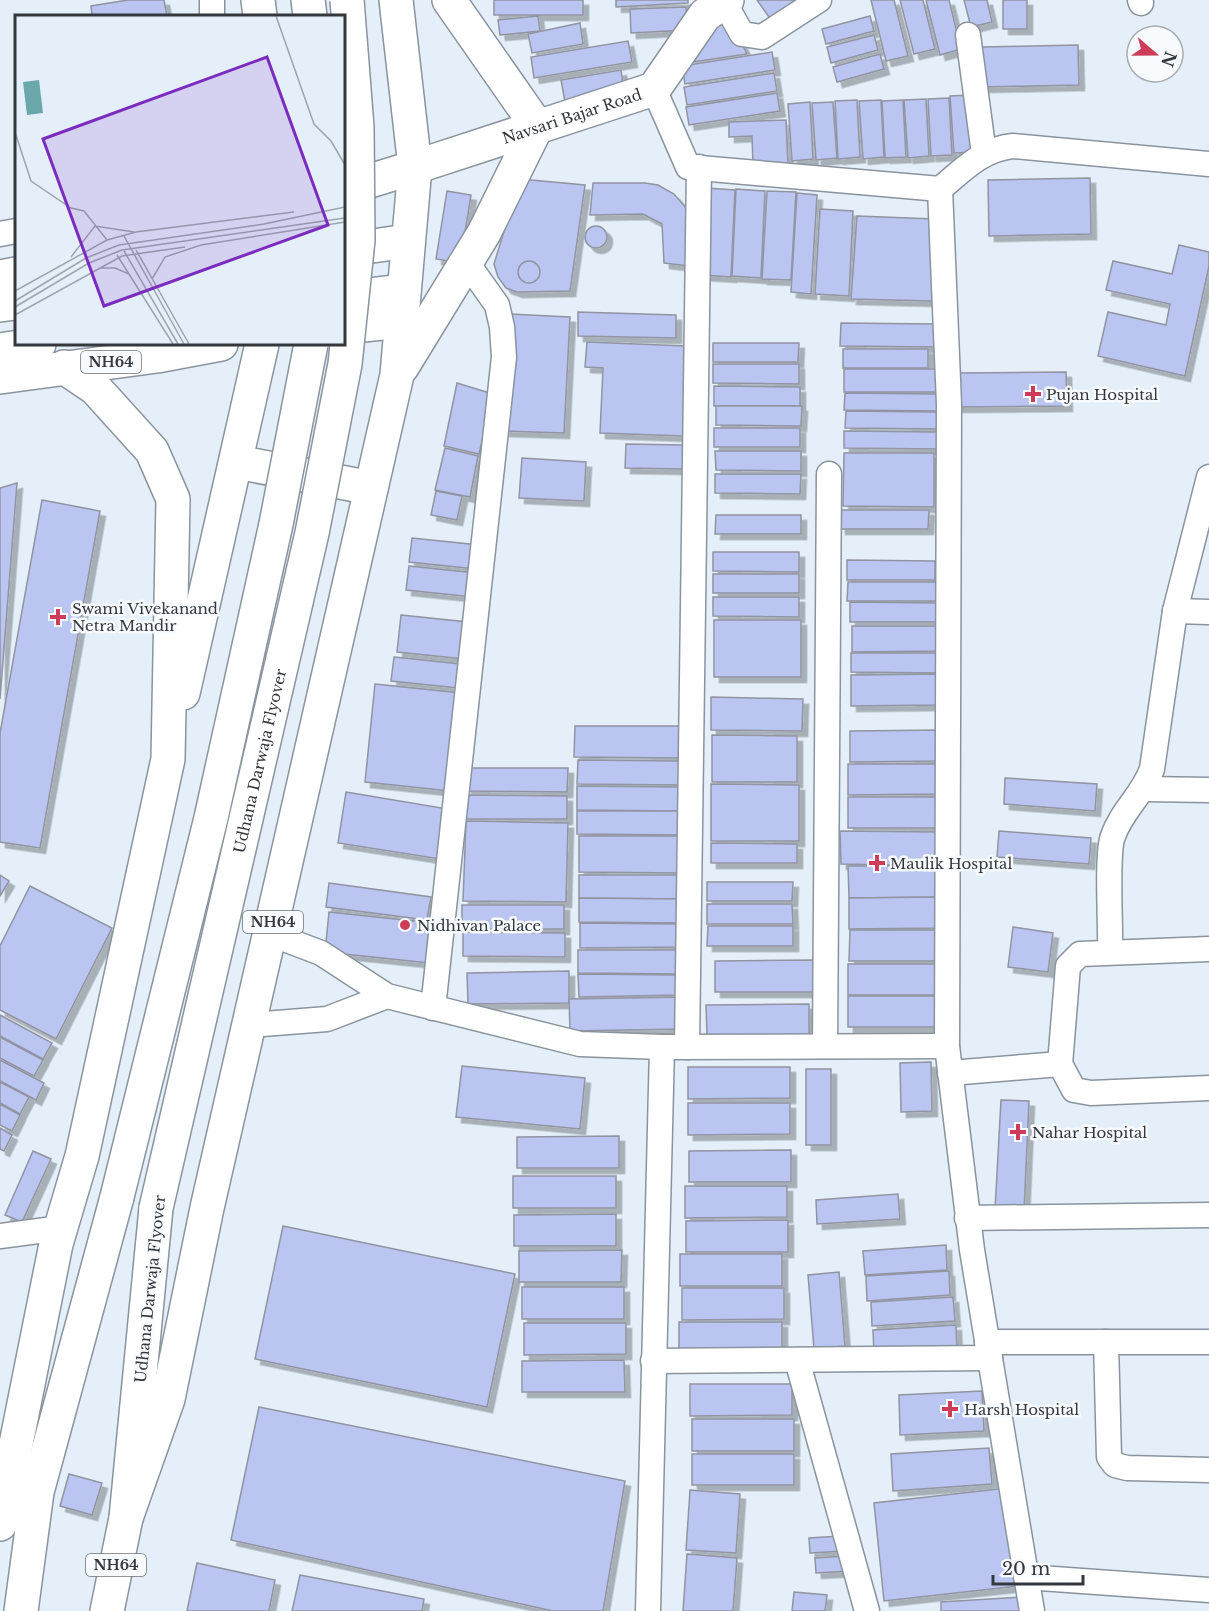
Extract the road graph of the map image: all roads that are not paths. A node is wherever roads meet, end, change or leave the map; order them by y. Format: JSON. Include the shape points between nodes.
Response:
{"nodes":[{"id":1,"x":308,"y":0,"type":"edge"},
{"id":2,"x":347,"y":0,"type":"edge"},
{"id":3,"x":396,"y":0,"type":"edge"},
{"id":4,"x":449,"y":0,"type":"edge"},
{"id":5,"x":819,"y":0,"type":"edge"},
{"id":6,"x":715,"y":4,"type":"edge"},
{"id":7,"x":310,"y":15,"type":"edge"},
{"id":8,"x":968,"y":35,"type":"dead end"},
{"id":9,"x":654,"y":89,"type":"junction"},
{"id":10,"x":537,"y":126,"type":"junction"},
{"id":11,"x":984,"y":154,"type":"junction"},
{"id":12,"x":1209,"y":164,"type":"edge"},
{"id":13,"x":415,"y":167,"type":"junction"},
{"id":14,"x":699,"y":167,"type":"junction"},
{"id":15,"x":345,"y":189,"type":"edge"},
{"id":16,"x":940,"y":189,"type":"junction"},
{"id":17,"x":15,"y":231,"type":"edge"},
{"id":18,"x":0,"y":234,"type":"edge"},
{"id":19,"x":408,"y":241,"type":"junction"},
{"id":20,"x":345,"y":250,"type":"edge"},
{"id":21,"x":465,"y":260,"type":"junction"},
{"id":22,"x":15,"y":274,"type":"edge"},
{"id":23,"x":0,"y":278,"type":"edge"},
{"id":24,"x":345,"y":298,"type":"edge"},
{"id":25,"x":15,"y":303,"type":"edge"},
{"id":26,"x":0,"y":305,"type":"edge"},
{"id":27,"x":403,"y":306,"type":"junction"},
{"id":28,"x":345,"y":327,"type":"edge"},
{"id":29,"x":38,"y":345,"type":"edge"},
{"id":30,"x":216,"y":345,"type":"edge"},
{"id":31,"x":262,"y":345,"type":"edge"},
{"id":32,"x":311,"y":345,"type":"edge"},
{"id":33,"x":64,"y":368,"type":"junction"},
{"id":34,"x":1,"y":371,"type":"edge"},
{"id":35,"x":397,"y":375,"type":"junction"},
{"id":36,"x":237,"y":462,"type":"junction"},
{"id":37,"x":829,"y":474,"type":"dead end"},
{"id":38,"x":1209,"y":477,"type":"edge"},
{"id":39,"x":371,"y":488,"type":"junction"},
{"id":40,"x":1206,"y":504,"type":"edge"},
{"id":41,"x":1175,"y":611,"type":"junction"},
{"id":42,"x":1209,"y":612,"type":"edge"},
{"id":43,"x":168,"y":759,"type":"junction"},
{"id":44,"x":1145,"y":789,"type":"junction"},
{"id":45,"x":1209,"y":790,"type":"edge"},
{"id":46,"x":271,"y":934,"type":"junction"},
{"id":47,"x":1209,"y":949,"type":"edge"},
{"id":48,"x":1110,"y":951,"type":"junction"},
{"id":49,"x":387,"y":996,"type":"junction"},
{"id":50,"x":433,"y":1008,"type":"junction"},
{"id":51,"x":250,"y":1025,"type":"junction"},
{"id":52,"x":825,"y":1046,"type":"junction"},
{"id":53,"x":947,"y":1046,"type":"junction"},
{"id":54,"x":662,"y":1047,"type":"junction"},
{"id":55,"x":687,"y":1047,"type":"junction"},
{"id":56,"x":1060,"y":1065,"type":"junction"},
{"id":57,"x":950,"y":1073,"type":"junction"},
{"id":58,"x":1209,"y":1089,"type":"edge"},
{"id":59,"x":1209,"y":1215,"type":"edge"},
{"id":60,"x":967,"y":1218,"type":"junction"},
{"id":61,"x":61,"y":1228,"type":"junction"},
{"id":62,"x":0,"y":1236,"type":"edge"},
{"id":63,"x":1106,"y":1342,"type":"junction"},
{"id":64,"x":1209,"y":1342,"type":"edge"},
{"id":65,"x":989,"y":1350,"type":"junction"},
{"id":66,"x":797,"y":1360,"type":"junction"},
{"id":67,"x":653,"y":1361,"type":"junction"},
{"id":68,"x":1209,"y":1470,"type":"edge"},
{"id":69,"x":126,"y":1518,"type":"junction"},
{"id":70,"x":0,"y":1524,"type":"edge"},
{"id":71,"x":1026,"y":1577,"type":"junction"},
{"id":72,"x":1209,"y":1590,"type":"edge"},
{"id":73,"x":21,"y":1611,"type":"edge"},
{"id":74,"x":107,"y":1611,"type":"edge"},
{"id":75,"x":648,"y":1611,"type":"edge"},
{"id":76,"x":867,"y":1611,"type":"edge"},
{"id":77,"x":1032,"y":1611,"type":"edge"}],
"edges":[{"from":1,"to":7,"type":"main road"},
{"from":2,"to":69,"type":"main road","name":"Udhana Darwaja Flyover","bridge":true,"via":[[357,127],[358,240],[345,364],[309,545],[156,1208]]},
{"from":3,"to":13,"type":"main road"},
{"from":4,"to":10,"type":"main road"},
{"from":5,"to":6,"type":"street","via":[[762,37],[741,34]]},
{"from":6,"to":9,"type":"main road","name":"Navsari Bajar Road"},
{"from":8,"to":11,"type":"street"},
{"from":9,"to":10,"type":"main road","name":"Navsari Bajar Road"},
{"from":9,"to":14,"type":"street","via":[[688,166]]},
{"from":10,"to":13,"type":"main road","name":"Navsari Bajar Road"},
{"from":10,"to":21,"type":"main road","via":[[484,233]]},
{"from":11,"to":12,"type":"street","via":[[1013,146]]},
{"from":11,"to":16,"type":"street"},
{"from":13,"to":15,"type":"main road","name":"Navsari Bajar Road"},
{"from":13,"to":19,"type":"main road","number":"NH64"},
{"from":14,"to":16,"type":"street"},
{"from":14,"to":55,"type":"street"},
{"from":16,"to":53,"type":"street","via":[[949,404]]},
{"from":17,"to":18,"type":"street"},
{"from":19,"to":20,"type":"main road"},
{"from":19,"to":27,"type":"main road","number":"NH64"},
{"from":21,"to":35,"type":"main road"},
{"from":21,"to":50,"type":"street","via":[[497,305],[504,357]]},
{"from":22,"to":23,"type":"main road"},
{"from":24,"to":27,"type":"main road"},
{"from":25,"to":26,"type":"main road"},
{"from":27,"to":28,"type":"main road"},
{"from":27,"to":35,"type":"main road","number":"NH64"},
{"from":29,"to":34,"type":"main road"},
{"from":30,"to":33,"type":"main road","number":"NH64"},
{"from":31,"to":36,"type":"main road"},
{"from":32,"to":73,"type":"main road","bridge":true,"via":[[211,818],[117,1197],[37,1492]]},
{"from":33,"to":34,"type":"main road","number":"NH64"},
{"from":33,"to":43,"type":"main road","number":"NH64","via":[[95,388],[152,451],[173,499]]},
{"from":35,"to":39,"type":"main road","number":"NH64"},
{"from":36,"to":39,"type":"main road"},
{"from":36,"to":43,"type":"main road"},
{"from":37,"to":52,"type":"street"},
{"from":38,"to":40,"type":"street"},
{"from":39,"to":46,"type":"main road","number":"NH64"},
{"from":40,"to":41,"type":"street"},
{"from":41,"to":42,"type":"street"},
{"from":41,"to":44,"type":"street","via":[[1152,769]]},
{"from":43,"to":61,"type":"main road","number":"NH64","via":[[84,1145]]},
{"from":44,"to":45,"type":"street"},
{"from":44,"to":48,"type":"street","via":[[1122,814],[1111,840]]},
{"from":46,"to":49,"type":"street","via":[[321,953]]},
{"from":46,"to":51,"type":"main road","number":"NH64"},
{"from":47,"to":48,"type":"street"},
{"from":48,"to":56,"type":"street","via":[[1080,954],[1068,966]]},
{"from":49,"to":50,"type":"street"},
{"from":49,"to":51,"type":"street","via":[[327,1018]]},
{"from":50,"to":54,"type":"street","via":[[580,1044]]},
{"from":51,"to":69,"type":"main road","number":"NH64","via":[[168,1400]]},
{"from":52,"to":53,"type":"street"},
{"from":52,"to":55,"type":"street"},
{"from":53,"to":57,"type":"street"},
{"from":54,"to":55,"type":"street"},
{"from":54,"to":67,"type":"street"},
{"from":56,"to":57,"type":"street"},
{"from":56,"to":58,"type":"street","via":[[1074,1090],[1091,1093]]},
{"from":57,"to":60,"type":"street"},
{"from":59,"to":60,"type":"street"},
{"from":60,"to":65,"type":"street"},
{"from":61,"to":62,"type":"street"},
{"from":61,"to":70,"type":"main road","number":"NH64"},
{"from":63,"to":64,"type":"street"},
{"from":63,"to":65,"type":"street"},
{"from":63,"to":68,"type":"street","via":[[1109,1457],[1115,1465]]},
{"from":65,"to":66,"type":"street"},
{"from":65,"to":71,"type":"street"},
{"from":66,"to":67,"type":"street"},
{"from":66,"to":76,"type":"street"},
{"from":67,"to":75,"type":"street"},
{"from":69,"to":74,"type":"main road","number":"NH64"},
{"from":71,"to":72,"type":"street"},
{"from":71,"to":77,"type":"street"}]}
